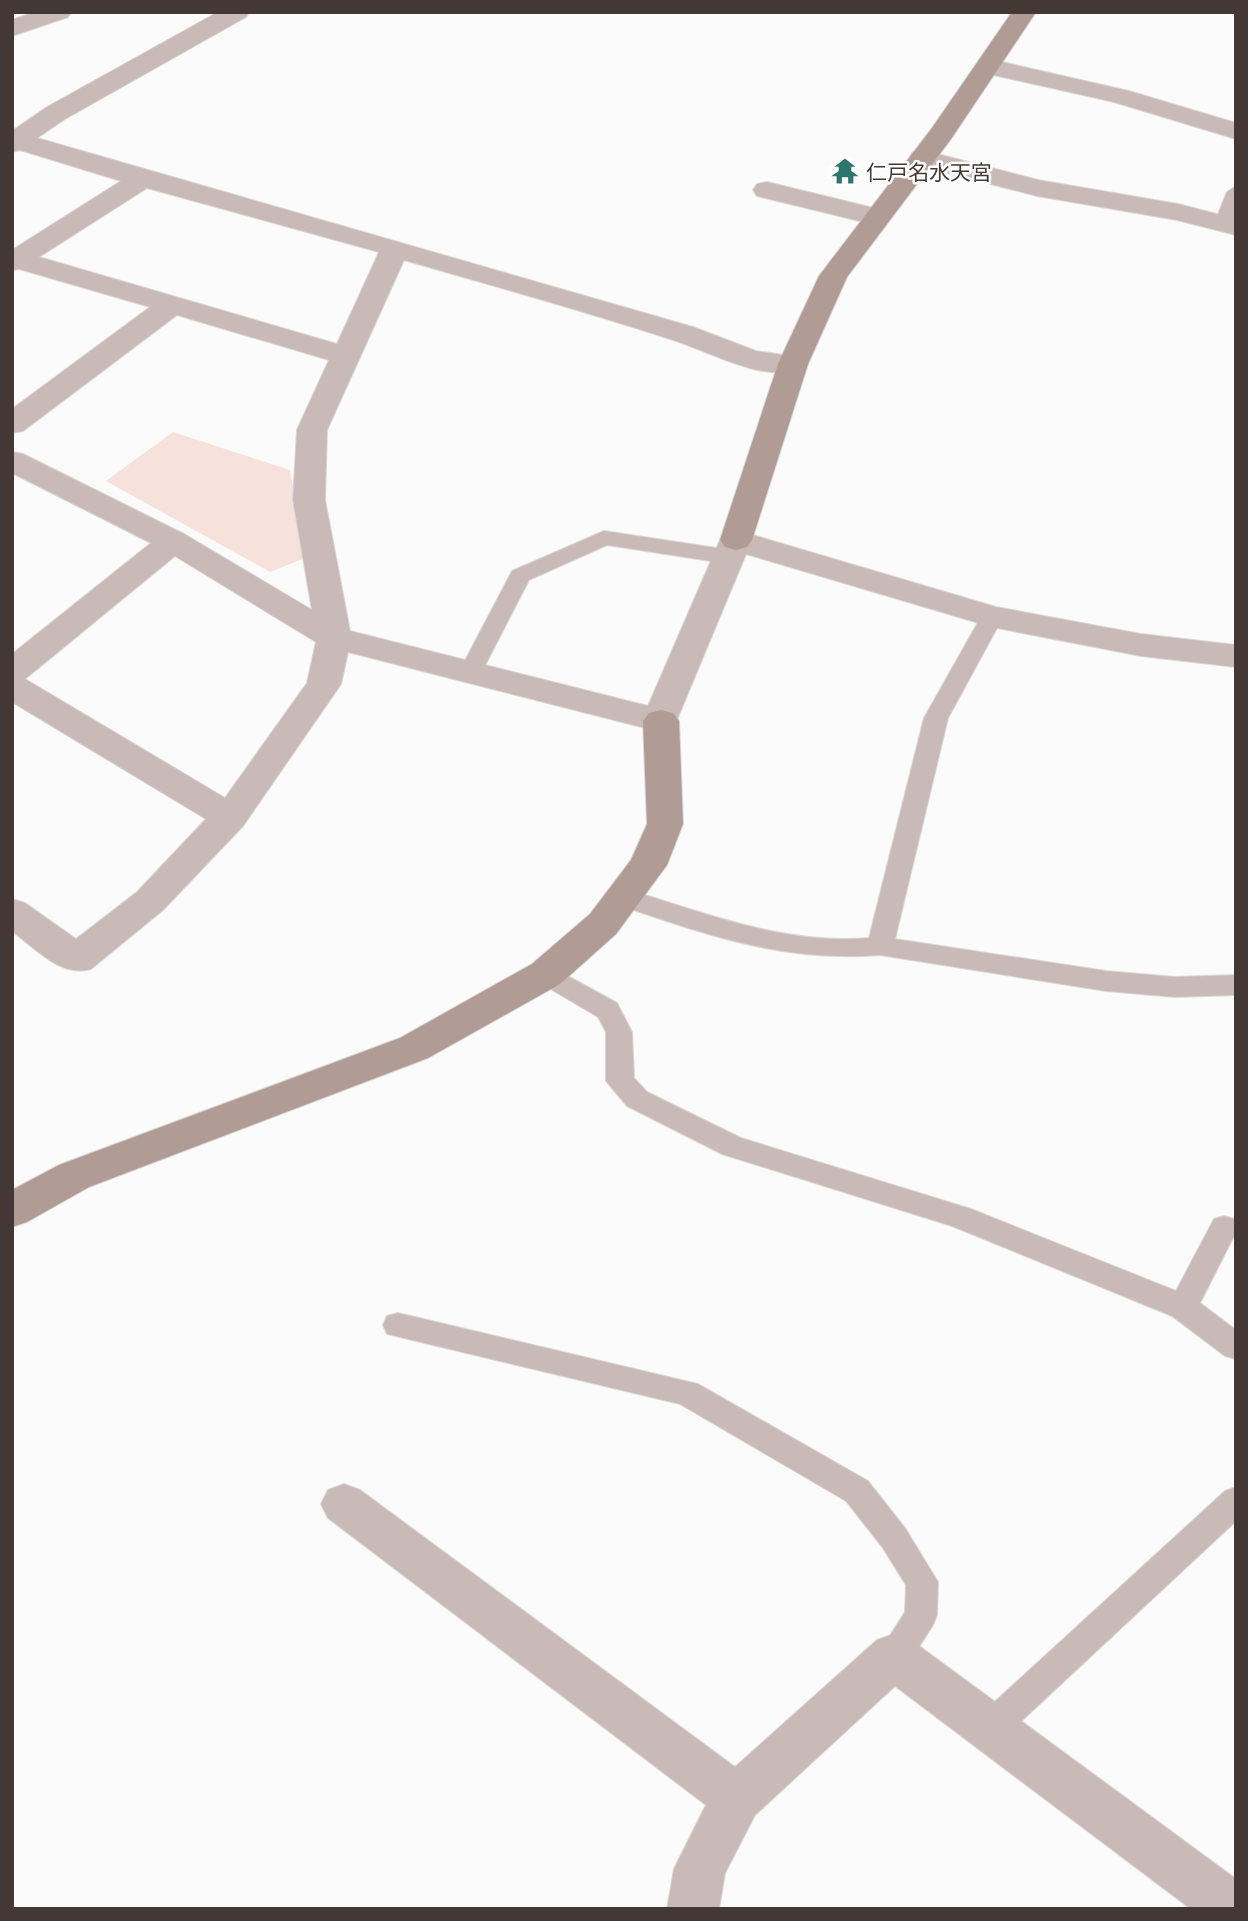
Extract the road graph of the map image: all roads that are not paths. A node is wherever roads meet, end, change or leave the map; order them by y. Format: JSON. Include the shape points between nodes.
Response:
{"nodes":[{"id":1,"x":59,"y":12,"type":"edge"},
{"id":2,"x":237,"y":12,"type":"edge"},
{"id":3,"x":1024,"y":12,"type":"edge"},
{"id":4,"x":12,"y":29,"type":"edge"},
{"id":5,"x":989,"y":66,"type":"junction"},
{"id":6,"x":1236,"y":131,"type":"edge"},
{"id":7,"x":14,"y":141,"type":"edge"},
{"id":8,"x":922,"y":158,"type":"junction"},
{"id":9,"x":143,"y":178,"type":"junction"},
{"id":10,"x":767,"y":190,"type":"dead end"},
{"id":11,"x":1236,"y":192,"type":"edge"},
{"id":12,"x":876,"y":216,"type":"junction"},
{"id":13,"x":1229,"y":225,"type":"edge"},
{"id":14,"x":395,"y":248,"type":"junction"},
{"id":15,"x":14,"y":260,"type":"edge"},
{"id":16,"x":172,"y":304,"type":"junction"},
{"id":17,"x":347,"y":356,"type":"junction"},
{"id":18,"x":793,"y":364,"type":"junction"},
{"id":19,"x":12,"y":424,"type":"edge"},
{"id":20,"x":12,"y":461,"type":"edge"},
{"id":21,"x":173,"y":541,"type":"junction"},
{"id":22,"x":733,"y":548,"type":"junction"},
{"id":23,"x":992,"y":617,"type":"junction"},
{"id":24,"x":334,"y":638,"type":"junction"},
{"id":25,"x":1236,"y":656,"type":"edge"},
{"id":26,"x":12,"y":672,"type":"edge"},
{"id":27,"x":470,"y":674,"type":"junction"},
{"id":28,"x":12,"y":687,"type":"edge"},
{"id":29,"x":661,"y":721,"type":"junction"},
{"id":30,"x":230,"y":817,"type":"junction"},
{"id":31,"x":625,"y":898,"type":"junction"},
{"id":32,"x":12,"y":912,"type":"edge"},
{"id":33,"x":880,"y":946,"type":"junction"},
{"id":34,"x":546,"y":974,"type":"junction"},
{"id":35,"x":1236,"y":985,"type":"edge"},
{"id":36,"x":12,"y":1210,"type":"edge"},
{"id":37,"x":1224,"y":1227,"type":"dead end"},
{"id":38,"x":1183,"y":1307,"type":"junction"},
{"id":39,"x":398,"y":1325,"type":"dead end"},
{"id":40,"x":1236,"y":1347,"type":"edge"},
{"id":41,"x":1236,"y":1501,"type":"edge"},
{"id":42,"x":344,"y":1504,"type":"dead end"},
{"id":43,"x":894,"y":1656,"type":"junction"},
{"id":44,"x":989,"y":1730,"type":"junction"},
{"id":45,"x":737,"y":1798,"type":"junction"},
{"id":46,"x":693,"y":1909,"type":"edge"},
{"id":47,"x":1234,"y":1909,"type":"edge"}],
"edges":[{"from":1,"to":4,"type":"street"},
{"from":2,"to":7,"type":"street"},
{"from":3,"to":5,"type":"street"},
{"from":5,"to":6,"type":"street","via":[[1120,96]]},
{"from":5,"to":8,"type":"street"},
{"from":7,"to":9,"type":"street"},
{"from":8,"to":12,"type":"street"},
{"from":8,"to":13,"type":"street","via":[[1037,188]]},
{"from":9,"to":14,"type":"street"},
{"from":9,"to":15,"type":"street"},
{"from":10,"to":12,"type":"street"},
{"from":11,"to":13,"type":"lane"},
{"from":12,"to":18,"type":"street","via":[[834,276]]},
{"from":14,"to":17,"type":"street"},
{"from":14,"to":18,"type":"street","via":[[682,333],[751,359]]},
{"from":15,"to":16,"type":"street"},
{"from":16,"to":17,"type":"street"},
{"from":16,"to":19,"type":"street"},
{"from":17,"to":24,"type":"street","via":[[312,430],[310,472],[309,499]]},
{"from":18,"to":22,"type":"street"},
{"from":20,"to":21,"type":"street"},
{"from":21,"to":24,"type":"street"},
{"from":21,"to":26,"type":"street"},
{"from":22,"to":23,"type":"street"},
{"from":22,"to":27,"type":"lane","via":[[604,538],[520,576]]},
{"from":22,"to":29,"type":"street"},
{"from":23,"to":25,"type":"street","via":[[1142,645]]},
{"from":23,"to":33,"type":"lane","via":[[936,718]]},
{"from":24,"to":27,"type":"street"},
{"from":24,"to":30,"type":"street","via":[[324,684]]},
{"from":27,"to":29,"type":"street"},
{"from":28,"to":30,"type":"street"},
{"from":29,"to":31,"type":"street","via":[[665,824],[648,865]]},
{"from":30,"to":32,"type":"street","via":[[150,901],[77,959]]},
{"from":31,"to":33,"type":"lane","via":[[796,948],[845,951]]},
{"from":31,"to":34,"type":"street"},
{"from":33,"to":35,"type":"lane","via":[[1106,982]]},
{"from":34,"to":36,"type":"street","via":[[414,1048],[74,1176]]},
{"from":34,"to":38,"type":"lane","via":[[608,1010],[619,1032],[620,1080],[637,1100],[733,1146],[961,1217]]},
{"from":37,"to":38,"type":"lane"},
{"from":38,"to":40,"type":"lane"},
{"from":39,"to":43,"type":"lane","via":[[687,1393],[858,1491],[922,1582],[921,1615]]},
{"from":41,"to":44,"type":"lane"},
{"from":42,"to":45,"type":"street"},
{"from":43,"to":44,"type":"street"},
{"from":43,"to":45,"type":"street"},
{"from":44,"to":47,"type":"street"},
{"from":45,"to":46,"type":"street","via":[[700,1869]]}]}
